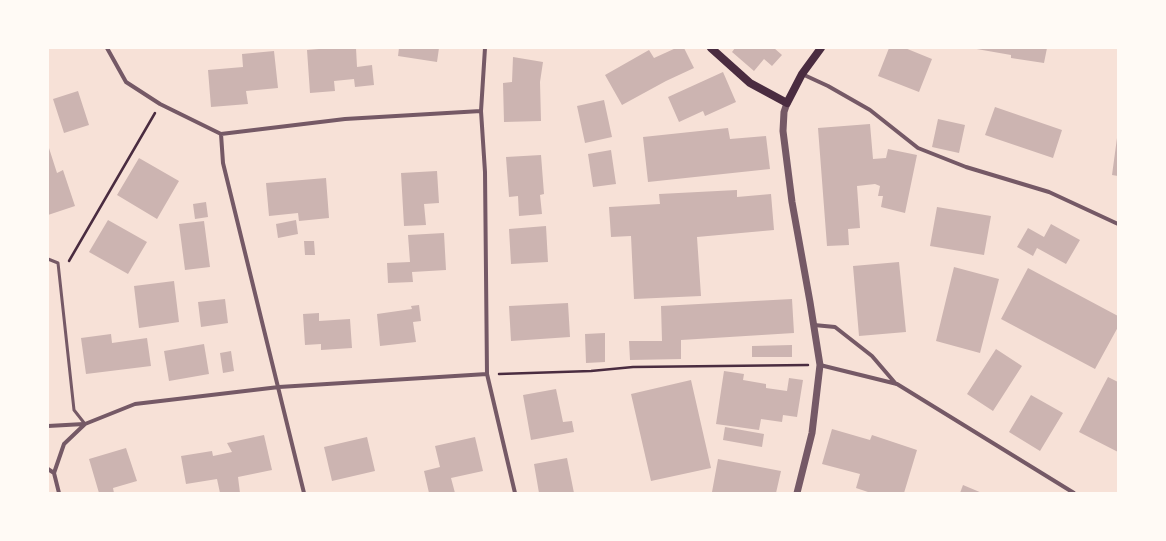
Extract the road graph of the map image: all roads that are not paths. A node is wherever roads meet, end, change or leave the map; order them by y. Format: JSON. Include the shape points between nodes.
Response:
{"nodes":[{"id":1,"x":107,"y":48,"type":"edge"},
{"id":2,"x":485,"y":48,"type":"edge"},
{"id":3,"x":711,"y":48,"type":"edge"},
{"id":4,"x":822,"y":48,"type":"edge"},
{"id":5,"x":802,"y":74,"type":"junction"},
{"id":6,"x":787,"y":103,"type":"junction"},
{"id":7,"x":481,"y":111,"type":"junction"},
{"id":8,"x":221,"y":134,"type":"junction"},
{"id":9,"x":1118,"y":224,"type":"edge"},
{"id":10,"x":48,"y":259,"type":"edge"},
{"id":11,"x":814,"y":325,"type":"junction"},
{"id":12,"x":820,"y":365,"type":"junction"},
{"id":13,"x":486,"y":374,"type":"junction"},
{"id":14,"x":896,"y":384,"type":"junction"},
{"id":15,"x":279,"y":387,"type":"junction"},
{"id":16,"x":85,"y":424,"type":"junction"},
{"id":17,"x":48,"y":426,"type":"edge"},
{"id":18,"x":48,"y":469,"type":"edge"},
{"id":19,"x":54,"y":473,"type":"junction"},
{"id":20,"x":59,"y":493,"type":"edge"},
{"id":21,"x":304,"y":493,"type":"edge"},
{"id":22,"x":515,"y":493,"type":"edge"},
{"id":23,"x":797,"y":493,"type":"edge"},
{"id":24,"x":1074,"y":493,"type":"edge"}],
"edges":[{"from":1,"to":8,"type":"street","via":[[126,82],[160,104]]},
{"from":2,"to":7,"type":"street"},
{"from":3,"to":6,"type":"main road","via":[[750,83]]},
{"from":4,"to":5,"type":"main road"},
{"from":5,"to":6,"type":"main road"},
{"from":5,"to":9,"type":"street","via":[[870,110],[918,148],[966,167],[1049,192]]},
{"from":6,"to":11,"type":"street","via":[[783,131],[792,202]]},
{"from":7,"to":8,"type":"street","via":[[345,119]]},
{"from":7,"to":13,"type":"street","via":[[485,172]]},
{"from":8,"to":15,"type":"street","via":[[223,163]]},
{"from":10,"to":16,"type":"lane","via":[[58,263],[74,410]]},
{"from":11,"to":12,"type":"street"},
{"from":11,"to":14,"type":"street","via":[[835,327],[872,356]]},
{"from":12,"to":14,"type":"street"},
{"from":12,"to":23,"type":"street","via":[[812,433]]},
{"from":13,"to":15,"type":"street"},
{"from":13,"to":22,"type":"street"},
{"from":14,"to":24,"type":"street"},
{"from":15,"to":16,"type":"street","via":[[135,404]]},
{"from":15,"to":21,"type":"street"},
{"from":16,"to":17,"type":"street"},
{"from":16,"to":19,"type":"street","via":[[64,444]]},
{"from":18,"to":19,"type":"street"},
{"from":19,"to":20,"type":"street"}]}
